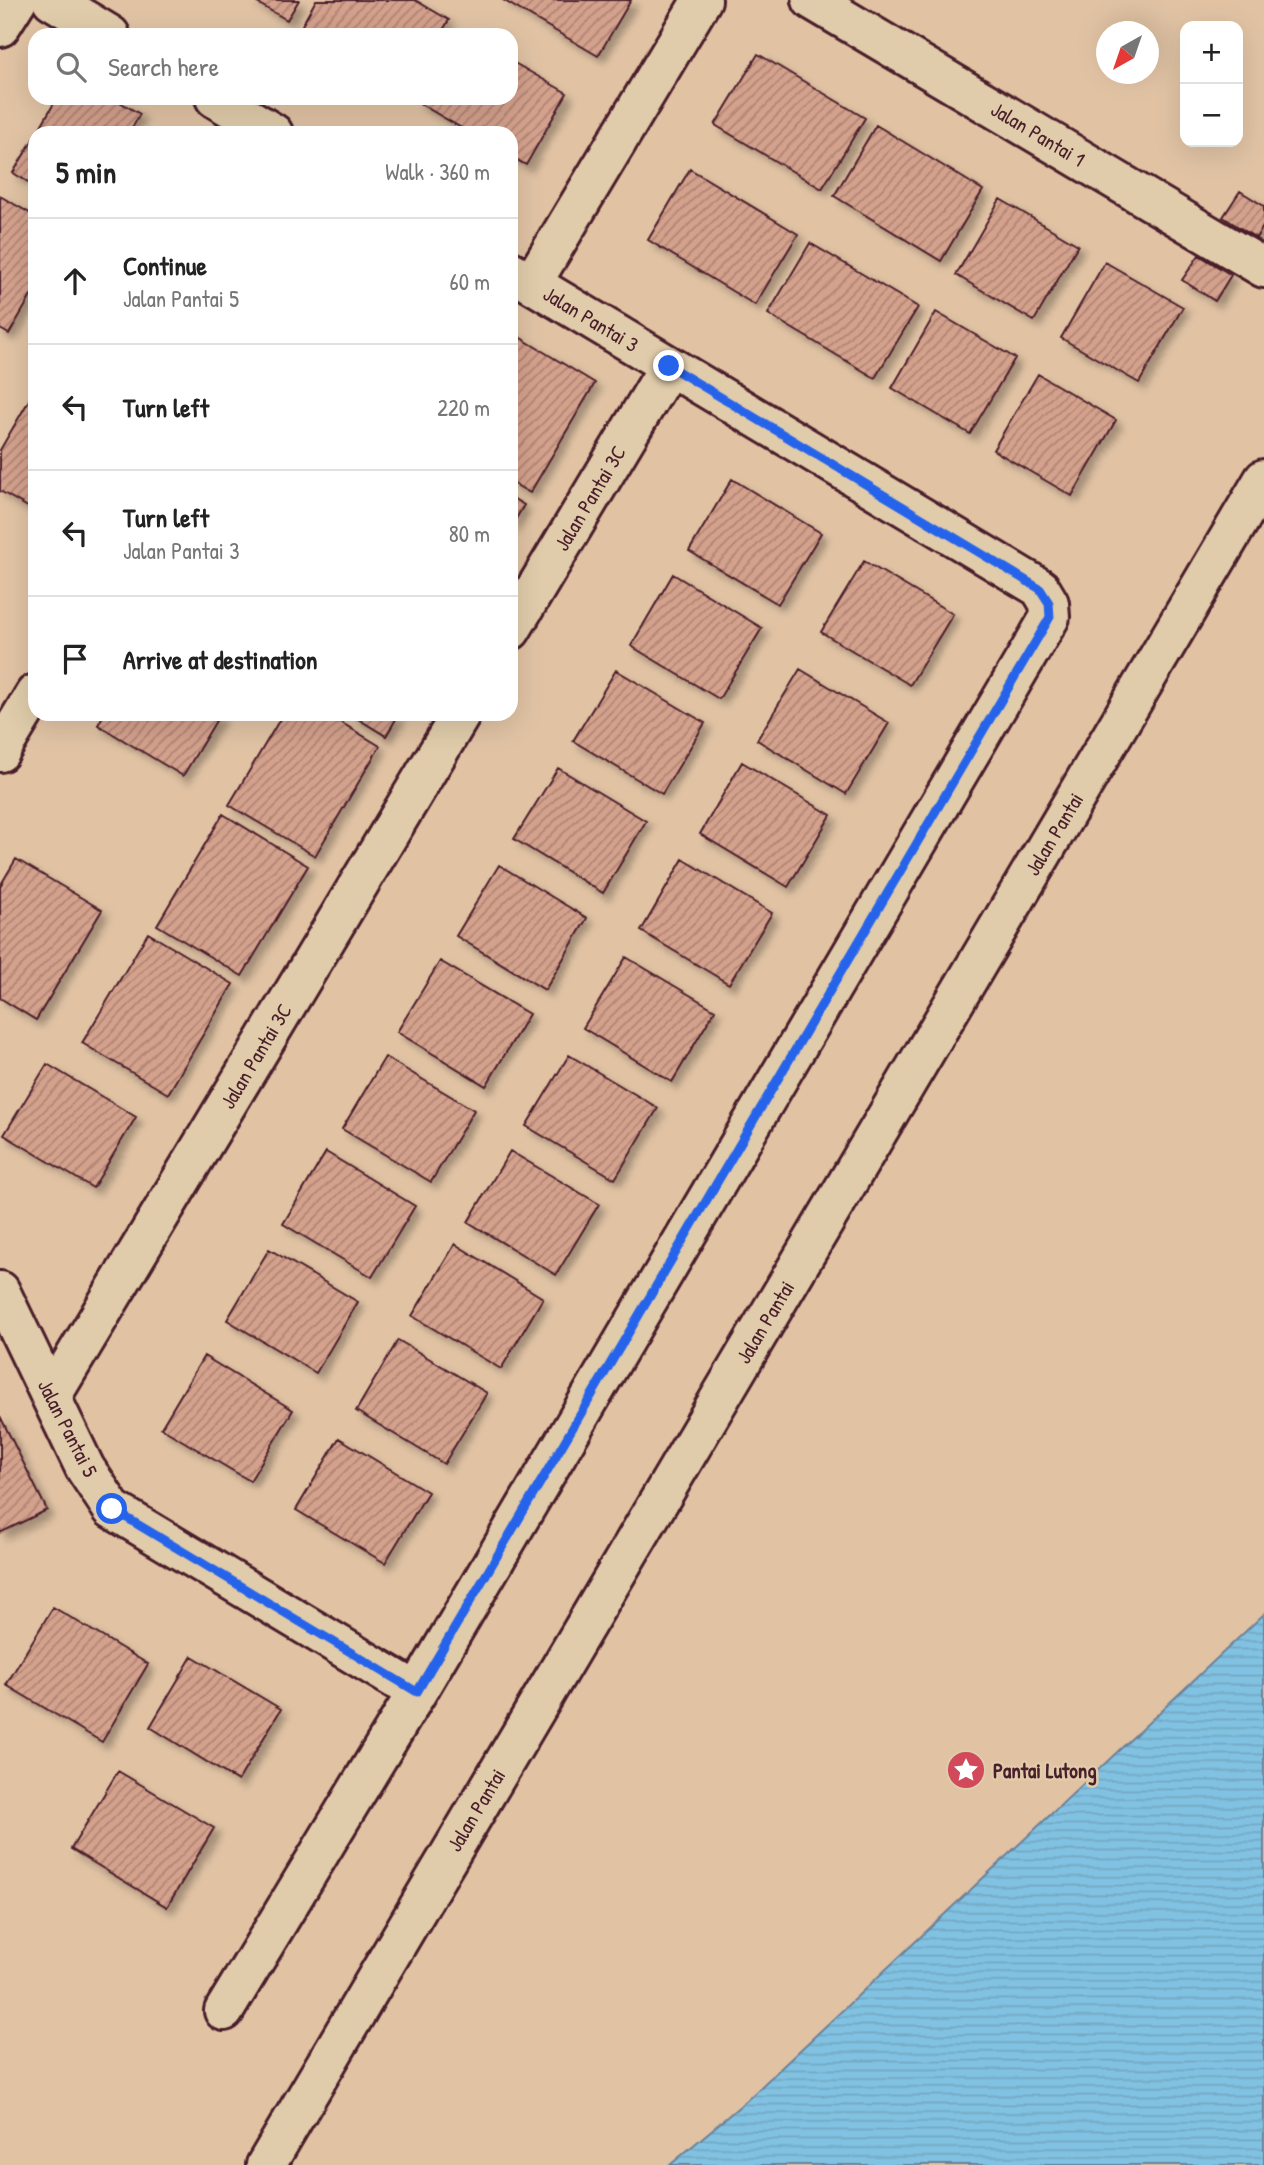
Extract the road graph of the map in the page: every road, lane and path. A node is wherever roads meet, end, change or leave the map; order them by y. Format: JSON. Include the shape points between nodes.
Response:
{"nodes":[{"id":1,"x":17,"y":0,"type":"edge"},
{"id":2,"x":52,"y":0,"type":"edge"},
{"id":3,"x":702,"y":0,"type":"edge"},
{"id":4,"x":812,"y":0,"type":"edge"},
{"id":5,"x":0,"y":27,"type":"edge"},
{"id":6,"x":98,"y":28,"type":"edge"},
{"id":7,"x":227,"y":105,"type":"edge"},
{"id":8,"x":261,"y":126,"type":"edge"},
{"id":9,"x":1264,"y":268,"type":"edge"},
{"id":10,"x":522,"y":277,"type":"edge"},
{"id":11,"x":669,"y":366,"type":"junction"},
{"id":12,"x":1264,"y":479,"type":"edge"},
{"id":13,"x":518,"y":618,"type":"edge"},
{"id":14,"x":28,"y":706,"type":"edge"},
{"id":15,"x":457,"y":721,"type":"edge"},
{"id":16,"x":0,"y":752,"type":"edge"},
{"id":17,"x":0,"y":1291,"type":"edge"},
{"id":18,"x":51,"y":1397,"type":"junction"},
{"id":19,"x":417,"y":1692,"type":"junction"},
{"id":20,"x":224,"y":2011,"type":"dead end"},
{"id":21,"x":265,"y":2165,"type":"edge"}],
"edges":[{"from":1,"to":5,"type":"street"},
{"from":2,"to":6,"type":"street"},
{"from":3,"to":10,"type":"street"},
{"from":4,"to":9,"type":"street","name":"Jalan Pantai 1"},
{"from":7,"to":8,"type":"street"},
{"from":10,"to":11,"type":"street","name":"Jalan Pantai 3"},
{"from":11,"to":13,"type":"street","name":"Jalan Pantai 3C"},
{"from":11,"to":19,"type":"street","name":"Jalan Pantai 3","via":[[1040,589],[1049,603],[1050,617]]},
{"from":12,"to":21,"type":"street","name":"Jalan Pantai"},
{"from":14,"to":16,"type":"street"},
{"from":15,"to":18,"type":"street","name":"Jalan Pantai 3C"},
{"from":17,"to":18,"type":"street","name":"Jalan Pantai 5"},
{"from":18,"to":19,"type":"street","name":"Jalan Pantai 5","via":[[85,1468],[112,1509]]},
{"from":19,"to":20,"type":"street"}]}
